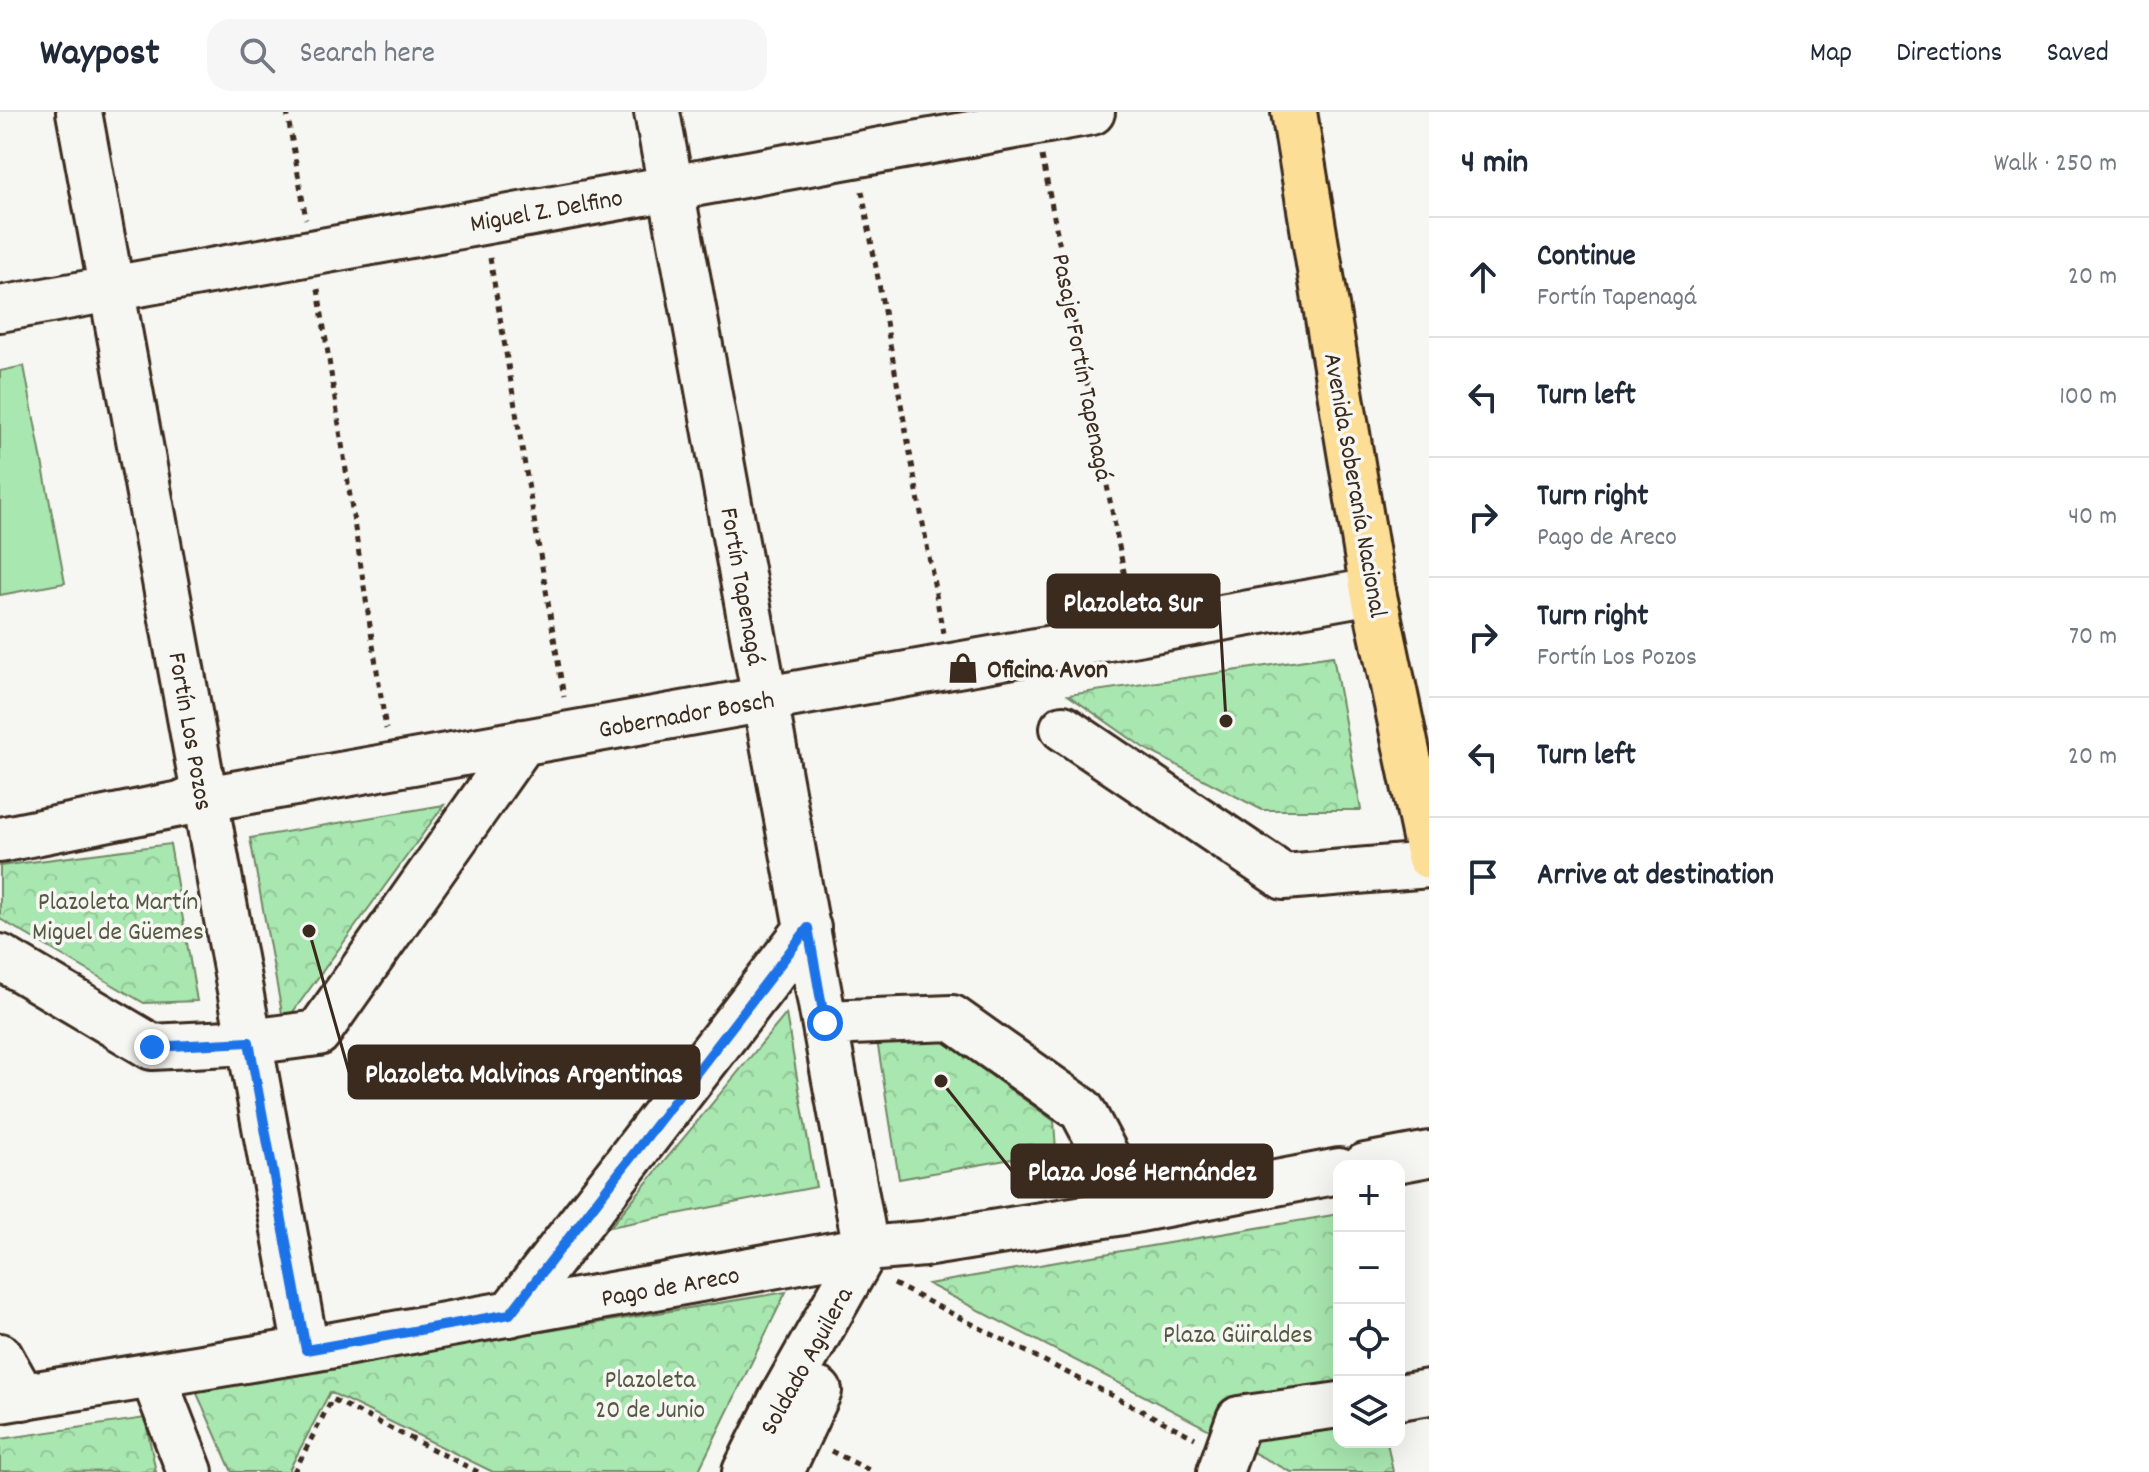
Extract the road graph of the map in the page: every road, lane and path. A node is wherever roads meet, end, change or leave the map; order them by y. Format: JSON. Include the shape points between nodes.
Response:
{"nodes":[{"id":1,"x":79,"y":112,"type":"edge"},
{"id":2,"x":287,"y":112,"type":"edge"},
{"id":3,"x":657,"y":112,"type":"edge"},
{"id":4,"x":1092,"y":112,"type":"edge"},
{"id":5,"x":1294,"y":112,"type":"edge"},
{"id":6,"x":1015,"y":119,"type":"edge"},
{"id":7,"x":855,"y":154,"type":"junction"},
{"id":8,"x":671,"y":187,"type":"junction"},
{"id":9,"x":484,"y":220,"type":"junction"},
{"id":10,"x":312,"y":251,"type":"junction"},
{"id":11,"x":111,"y":287,"type":"junction"},
{"id":12,"x":0,"y":309,"type":"edge"},
{"id":13,"x":1373,"y":591,"type":"junction"},
{"id":14,"x":1136,"y":633,"type":"junction"},
{"id":15,"x":949,"y":666,"type":"junction"},
{"id":16,"x":765,"y":699,"type":"junction"},
{"id":17,"x":1063,"y":728,"type":"dead end"},
{"id":18,"x":570,"y":734,"type":"junction"},
{"id":19,"x":523,"y":742,"type":"junction"},
{"id":20,"x":392,"y":766,"type":"junction"},
{"id":21,"x":205,"y":799,"type":"junction"},
{"id":22,"x":0,"y":840,"type":"edge"},
{"id":23,"x":1429,"y":856,"type":"edge"},
{"id":24,"x":1429,"y":865,"type":"edge"},
{"id":25,"x":808,"y":928,"type":"junction"},
{"id":26,"x":0,"y":957,"type":"edge"},
{"id":27,"x":825,"y":1023,"type":"junction"},
{"id":28,"x":249,"y":1042,"type":"junction"},
{"id":29,"x":1428,"y":1159,"type":"edge"},
{"id":30,"x":1405,"y":1162,"type":"edge"},
{"id":31,"x":1333,"y":1172,"type":"edge"},
{"id":32,"x":1135,"y":1210,"type":"junction"},
{"id":33,"x":877,"y":1257,"type":"junction"},
{"id":34,"x":510,"y":1314,"type":"junction"},
{"id":35,"x":306,"y":1350,"type":"junction"},
{"id":36,"x":0,"y":1356,"type":"edge"},
{"id":37,"x":153,"y":1376,"type":"junction"},
{"id":38,"x":1429,"y":1392,"type":"edge"},
{"id":39,"x":1405,"y":1396,"type":"edge"},
{"id":40,"x":12,"y":1399,"type":"edge"},
{"id":41,"x":1333,"y":1406,"type":"edge"},
{"id":42,"x":790,"y":1453,"type":"edge"},
{"id":43,"x":1223,"y":1463,"type":"edge"},
{"id":44,"x":190,"y":1472,"type":"edge"},
{"id":45,"x":294,"y":1472,"type":"edge"},
{"id":46,"x":478,"y":1472,"type":"edge"},
{"id":47,"x":745,"y":1472,"type":"edge"},
{"id":48,"x":873,"y":1472,"type":"edge"}],
"edges":[{"from":1,"to":11,"type":"street","name":"Fortín Los Pozos"},
{"from":2,"to":10,"type":"path"},
{"from":3,"to":8,"type":"street","name":"Fortín Tapenagá"},
{"from":4,"to":6,"type":"street","name":"Miguel Z. Delfino"},
{"from":5,"to":13,"type":"main road","name":"Avenida Soberanía Nacional"},
{"from":6,"to":7,"type":"street","name":"Miguel Z. Delfino"},
{"from":6,"to":14,"type":"path","name":"Pasaje Fortín Tapenagá","via":[[1041,148]]},
{"from":7,"to":8,"type":"street","name":"Miguel Z. Delfino"},
{"from":7,"to":15,"type":"path"},
{"from":8,"to":9,"type":"street","name":"Miguel Z. Delfino"},
{"from":8,"to":16,"type":"street","name":"Fortín Tapenagá"},
{"from":9,"to":10,"type":"street","name":"Miguel Z. Delfino"},
{"from":9,"to":18,"type":"path"},
{"from":10,"to":11,"type":"street","name":"Miguel Z. Delfino"},
{"from":10,"to":20,"type":"path"},
{"from":11,"to":12,"type":"street","name":"Miguel Z. Delfino"},
{"from":11,"to":21,"type":"street","name":"Fortín Los Pozos"},
{"from":13,"to":14,"type":"street","name":"Gobernador Bosch"},
{"from":13,"to":23,"type":"main road","name":"Avenida Soberanía Nacional"},
{"from":14,"to":15,"type":"street","name":"Gobernador Bosch"},
{"from":15,"to":16,"type":"street","name":"Gobernador Bosch"},
{"from":16,"to":18,"type":"street","name":"Gobernador Bosch"},
{"from":16,"to":25,"type":"street","name":"Fortín Tapenagá"},
{"from":17,"to":24,"type":"street","via":[[1284,877]]},
{"from":18,"to":19,"type":"street","name":"Gobernador Bosch"},
{"from":19,"to":20,"type":"street","name":"Gobernador Bosch"},
{"from":19,"to":28,"type":"street","via":[[318,1033]]},
{"from":20,"to":21,"type":"street","name":"Gobernador Bosch"},
{"from":21,"to":22,"type":"street","name":"Gobernador Bosch"},
{"from":21,"to":28,"type":"street","name":"Fortín Los Pozos"},
{"from":25,"to":27,"type":"street","name":"Fortín Tapenagá"},
{"from":25,"to":34,"type":"street"},
{"from":26,"to":28,"type":"street","via":[[152,1047]]},
{"from":27,"to":32,"type":"street","via":[[952,1018],[1082,1110]]},
{"from":27,"to":33,"type":"street","name":"Fortín Tapenagá"},
{"from":28,"to":35,"type":"street","name":"Fortín Los Pozos"},
{"from":29,"to":30,"type":"street"},
{"from":31,"to":32,"type":"street","name":"Pago de Areco"},
{"from":32,"to":33,"type":"street","name":"Pago de Areco"},
{"from":33,"to":34,"type":"street","name":"Pago de Areco"},
{"from":33,"to":42,"type":"street","name":"Soldado Aguilera"},
{"from":33,"to":43,"type":"path"},
{"from":33,"to":47,"type":"street","name":"Soldado Aguilera","via":[[781,1400]]},
{"from":34,"to":35,"type":"street","name":"Pago de Areco"},
{"from":35,"to":37,"type":"street","name":"Pago de Areco"},
{"from":36,"to":40,"type":"street"},
{"from":37,"to":40,"type":"street","name":"Pago de Areco"},
{"from":37,"to":44,"type":"street"},
{"from":38,"to":39,"type":"street"},
{"from":41,"to":43,"type":"street","via":[[1239,1419]]},
{"from":42,"to":48,"type":"path"},
{"from":45,"to":46,"type":"path","via":[[332,1399]]}]}
